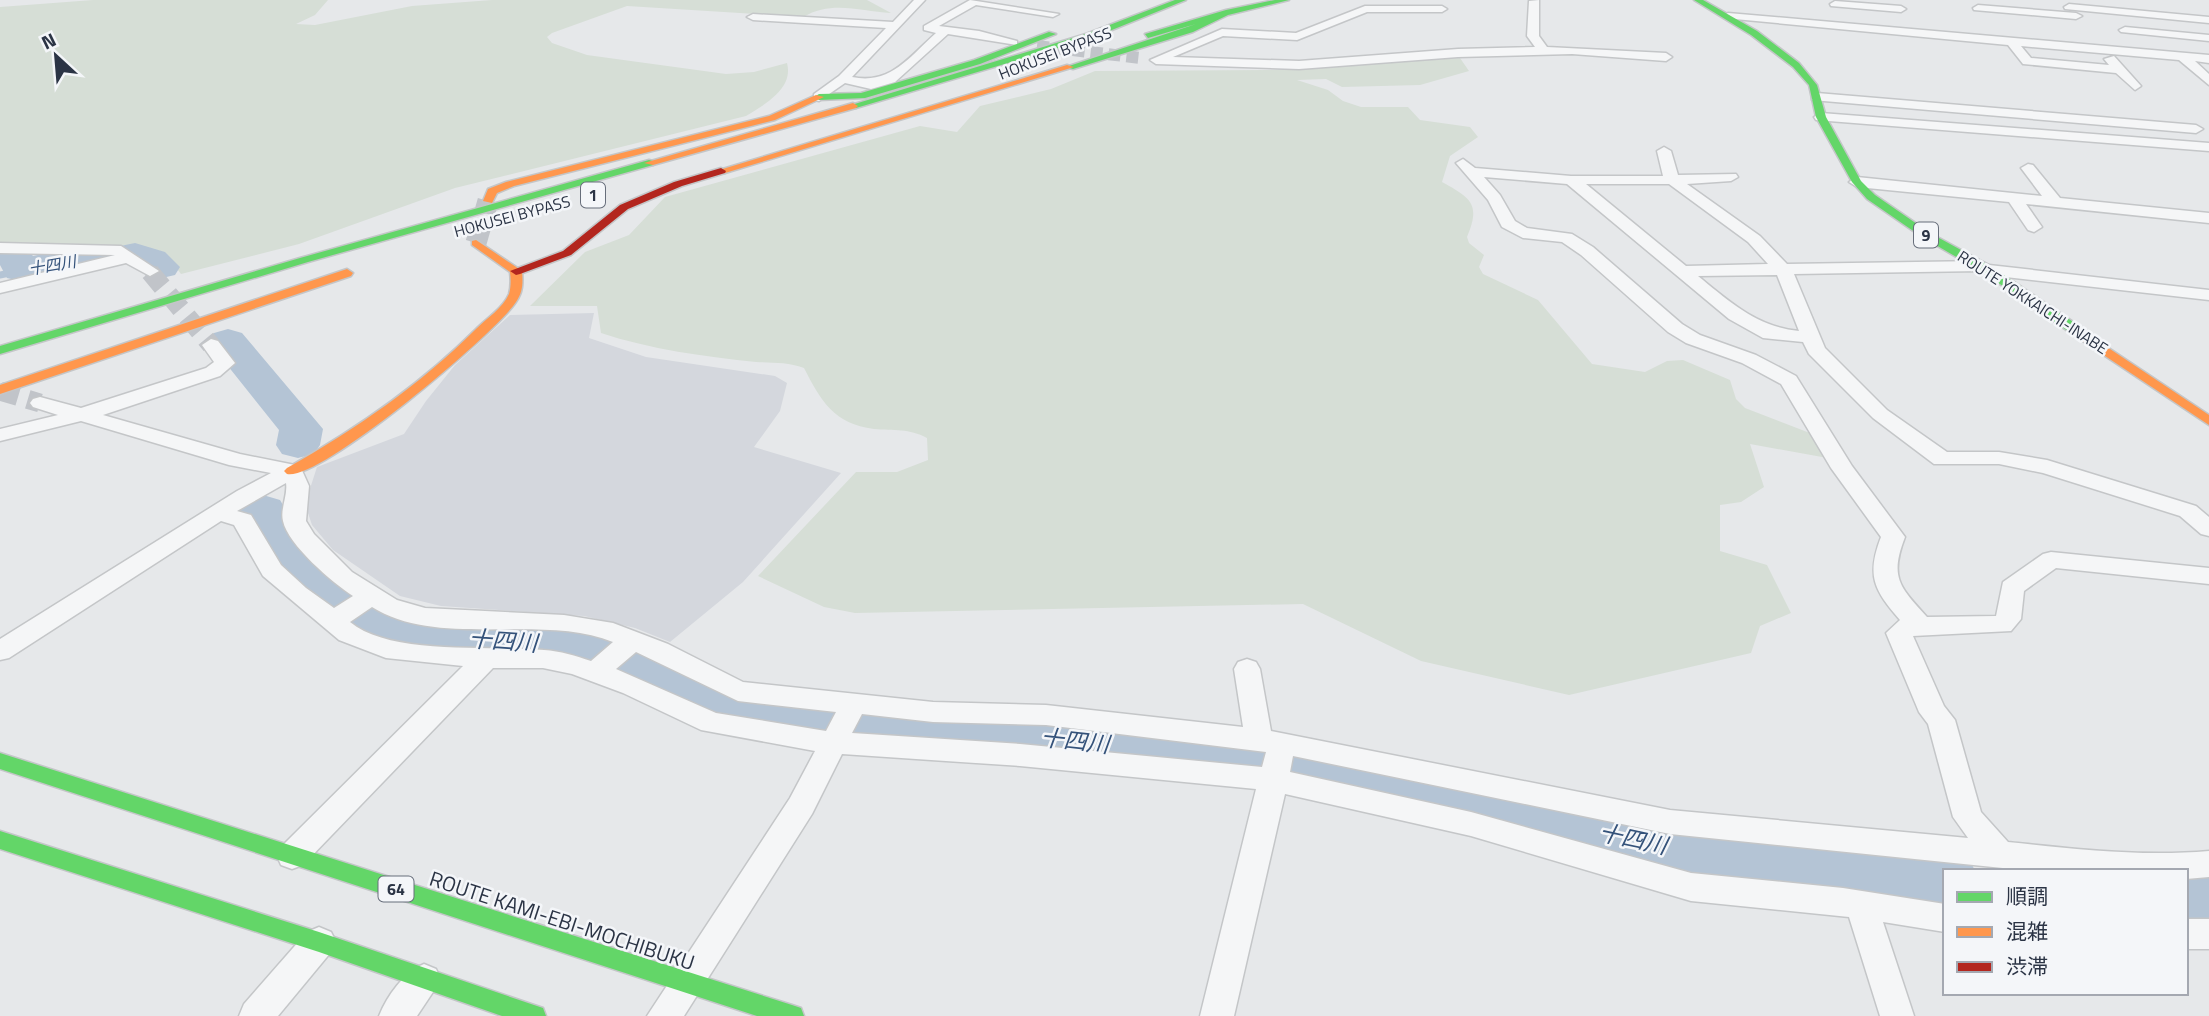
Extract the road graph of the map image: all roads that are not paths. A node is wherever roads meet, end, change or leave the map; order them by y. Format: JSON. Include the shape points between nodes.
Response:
{"nodes":[{"id":1,"x":920,"y":0,"type":"edge"},
{"id":2,"x":1285,"y":0,"type":"edge"},
{"id":3,"x":1698,"y":0,"type":"edge"},
{"id":4,"x":974,"y":1,"type":"edge"},
{"id":5,"x":1178,"y":1,"type":"edge"},
{"id":6,"x":1534,"y":1,"type":"edge"},
{"id":7,"x":1121,"y":6,"type":"dead end"},
{"id":8,"x":1836,"y":6,"type":"edge"},
{"id":9,"x":2193,"y":6,"type":"dead end"},
{"id":10,"x":1901,"y":7,"type":"edge"},
{"id":11,"x":1978,"y":8,"type":"dead end"},
{"id":12,"x":2069,"y":8,"type":"edge"},
{"id":13,"x":1442,"y":9,"type":"edge"},
{"id":14,"x":818,"y":11,"type":"dead end"},
{"id":15,"x":1229,"y":12,"type":"junction"},
{"id":16,"x":1728,"y":16,"type":"junction"},
{"id":17,"x":753,"y":17,"type":"dead end"},
{"id":18,"x":803,"y":20,"type":"junction"},
{"id":19,"x":2209,"y":20,"type":"edge"},
{"id":20,"x":2036,"y":22,"type":"dead end"},
{"id":21,"x":1057,"y":24,"type":"junction"},
{"id":22,"x":1845,"y":25,"type":"junction"},
{"id":23,"x":894,"y":26,"type":"junction"},
{"id":24,"x":928,"y":28,"type":"junction"},
{"id":25,"x":946,"y":30,"type":"junction"},
{"id":26,"x":2124,"y":30,"type":"dead end"},
{"id":27,"x":2091,"y":33,"type":"dead end"},
{"id":28,"x":1959,"y":36,"type":"junction"},
{"id":29,"x":2209,"y":38,"type":"edge"},
{"id":30,"x":2011,"y":41,"type":"junction"},
{"id":31,"x":1880,"y":42,"type":"dead end"},
{"id":32,"x":1013,"y":43,"type":"tunnel mouth"},
{"id":33,"x":2103,"y":49,"type":"junction"},
{"id":34,"x":1543,"y":50,"type":"junction"},
{"id":35,"x":867,"y":54,"type":"junction"},
{"id":36,"x":1666,"y":57,"type":"dead end"},
{"id":37,"x":2183,"y":57,"type":"junction"},
{"id":38,"x":913,"y":58,"type":"junction"},
{"id":39,"x":1141,"y":58,"type":"tunnel mouth"},
{"id":40,"x":2209,"y":59,"type":"edge"},
{"id":41,"x":1156,"y":60,"type":"junction"},
{"id":42,"x":2120,"y":70,"type":"junction"},
{"id":43,"x":972,"y":73,"type":"junction"},
{"id":44,"x":844,"y":79,"type":"junction"},
{"id":45,"x":2209,"y":81,"type":"edge"},
{"id":46,"x":2134,"y":86,"type":"dead end"},
{"id":47,"x":819,"y":97,"type":"junction"},
{"id":48,"x":1817,"y":97,"type":"junction"},
{"id":49,"x":1821,"y":117,"type":"junction"},
{"id":50,"x":2196,"y":130,"type":"dead end"},
{"id":51,"x":2209,"y":146,"type":"edge"},
{"id":52,"x":754,"y":151,"type":"junction"},
{"id":53,"x":1664,"y":151,"type":"dead end"},
{"id":54,"x":2028,"y":168,"type":"dead end"},
{"id":55,"x":1731,"y":177,"type":"dead end"},
{"id":56,"x":1571,"y":180,"type":"junction"},
{"id":57,"x":1672,"y":180,"type":"junction"},
{"id":58,"x":644,"y":181,"type":"junction"},
{"id":59,"x":1857,"y":182,"type":"junction"},
{"id":60,"x":552,"y":190,"type":"junction"},
{"id":61,"x":617,"y":190,"type":"dead end"},
{"id":62,"x":2013,"y":197,"type":"junction"},
{"id":63,"x":488,"y":201,"type":"tunnel mouth"},
{"id":64,"x":2054,"y":201,"type":"junction"},
{"id":65,"x":2209,"y":218,"type":"edge"},
{"id":66,"x":2034,"y":227,"type":"dead end"},
{"id":67,"x":485,"y":229,"type":"dead end"},
{"id":68,"x":459,"y":237,"type":"dead end"},
{"id":69,"x":476,"y":243,"type":"dead end"},
{"id":70,"x":0,"y":248,"type":"edge"},
{"id":71,"x":129,"y":257,"type":"junction"},
{"id":72,"x":369,"y":266,"type":"dead end"},
{"id":73,"x":1985,"y":268,"type":"junction"},
{"id":74,"x":150,"y":271,"type":"tunnel mouth"},
{"id":75,"x":516,"y":271,"type":"junction"},
{"id":76,"x":1682,"y":271,"type":"junction"},
{"id":77,"x":1784,"y":271,"type":"junction"},
{"id":78,"x":0,"y":288,"type":"edge"},
{"id":79,"x":2209,"y":295,"type":"edge"},
{"id":80,"x":0,"y":336,"type":"edge"},
{"id":81,"x":1810,"y":337,"type":"junction"},
{"id":82,"x":211,"y":345,"type":"tunnel mouth"},
{"id":83,"x":0,"y":353,"type":"edge"},
{"id":84,"x":0,"y":390,"type":"edge"},
{"id":85,"x":40,"y":403,"type":"tunnel mouth"},
{"id":86,"x":81,"y":415,"type":"junction"},
{"id":87,"x":2209,"y":421,"type":"edge"},
{"id":88,"x":0,"y":435,"type":"edge"},
{"id":89,"x":292,"y":471,"type":"junction"},
{"id":90,"x":219,"y":513,"type":"junction"},
{"id":91,"x":2209,"y":529,"type":"edge"},
{"id":92,"x":2209,"y":576,"type":"edge"},
{"id":93,"x":368,"y":598,"type":"junction"},
{"id":94,"x":337,"y":619,"type":"junction"},
{"id":95,"x":1920,"y":626,"type":"junction"},
{"id":96,"x":629,"y":644,"type":"junction"},
{"id":97,"x":0,"y":651,"type":"edge"},
{"id":98,"x":486,"y":659,"type":"junction"},
{"id":99,"x":600,"y":668,"type":"dead end"},
{"id":100,"x":1248,"y":669,"type":"dead end"},
{"id":101,"x":853,"y":706,"type":"junction"},
{"id":102,"x":834,"y":740,"type":"junction"},
{"id":103,"x":1275,"y":758,"type":"junction"},
{"id":104,"x":0,"y":761,"type":"edge"},
{"id":105,"x":0,"y":839,"type":"edge"},
{"id":106,"x":1999,"y":854,"type":"junction"},
{"id":107,"x":292,"y":856,"type":"junction"},
{"id":108,"x":2209,"y":864,"type":"edge"},
{"id":109,"x":1861,"y":905,"type":"junction"},
{"id":110,"x":1943,"y":918,"type":"edge"},
{"id":111,"x":2188,"y":934,"type":"edge"},
{"id":112,"x":2209,"y":934,"type":"edge"},
{"id":113,"x":319,"y":942,"type":"junction"},
{"id":114,"x":424,"y":981,"type":"junction"},
{"id":115,"x":683,"y":983,"type":"junction"},
{"id":116,"x":256,"y":1016,"type":"edge"},
{"id":117,"x":396,"y":1016,"type":"edge"},
{"id":118,"x":534,"y":1016,"type":"edge"},
{"id":119,"x":663,"y":1016,"type":"edge"},
{"id":120,"x":792,"y":1016,"type":"edge"},
{"id":121,"x":1217,"y":1016,"type":"edge"},
{"id":122,"x":1897,"y":1016,"type":"edge"}],
"edges":[{"from":1,"to":23,"type":"street"},
{"from":2,"to":15,"type":"main road"},
{"from":3,"to":16,"type":"main road","name":"ROUTE YOKKAICHI-INABE","number":"9"},
{"from":4,"to":21,"type":"street"},
{"from":4,"to":24,"type":"street"},
{"from":5,"to":7,"type":"main road"},
{"from":5,"to":43,"type":"main road","name":"HOKUSEI BYPASS","number":"1","via":[[1089,36]]},
{"from":5,"to":52,"type":"main road","name":"HOKUSEI BYPASS","number":"1","via":[[1013,69]]},
{"from":6,"to":34,"type":"street","via":[[1533,36]]},
{"from":8,"to":10,"type":"street"},
{"from":8,"to":22,"type":"street"},
{"from":9,"to":19,"type":"street"},
{"from":11,"to":12,"type":"street"},
{"from":12,"to":19,"type":"street"},
{"from":12,"to":20,"type":"street","via":[[2083,25]]},
{"from":13,"to":41,"type":"street","via":[[1365,9],[1297,37],[1222,32]]},
{"from":14,"to":18,"type":"street"},
{"from":15,"to":52,"type":"main road"},
{"from":15,"to":75,"type":"main road","via":[[1190,30],[678,184],[624,207],[567,253]]},
{"from":16,"to":22,"type":"street"},
{"from":16,"to":48,"type":"main road","name":"ROUTE YOKKAICHI-INABE","number":"9","via":[[1796,65]]},
{"from":17,"to":18,"type":"street"},
{"from":18,"to":23,"type":"street"},
{"from":21,"to":43,"type":"main road"},
{"from":21,"to":47,"type":"main road","via":[[977,62],[862,96]]},
{"from":22,"to":28,"type":"street"},
{"from":23,"to":24,"type":"street"},
{"from":23,"to":35,"type":"street"},
{"from":24,"to":25,"type":"street"},
{"from":25,"to":32,"type":"street"},
{"from":25,"to":38,"type":"street"},
{"from":26,"to":29,"type":"street"},
{"from":27,"to":33,"type":"street"},
{"from":28,"to":30,"type":"street"},
{"from":28,"to":31,"type":"street","via":[[1969,51]]},
{"from":30,"to":33,"type":"street"},
{"from":30,"to":42,"type":"street","via":[[2027,61]]},
{"from":33,"to":37,"type":"street"},
{"from":33,"to":42,"type":"street"},
{"from":34,"to":36,"type":"street"},
{"from":34,"to":41,"type":"street","via":[[1299,65]]},
{"from":35,"to":38,"type":"street"},
{"from":35,"to":44,"type":"street"},
{"from":37,"to":40,"type":"street"},
{"from":37,"to":45,"type":"street"},
{"from":38,"to":44,"type":"street","via":[[891,79],[871,85]]},
{"from":39,"to":41,"type":"street"},
{"from":42,"to":46,"type":"street"},
{"from":43,"to":60,"type":"main road","name":"HOKUSEI BYPASS","number":"1"},
{"from":44,"to":47,"type":"street"},
{"from":47,"to":63,"type":"main road","via":[[743,126],[510,184],[492,191]]},
{"from":48,"to":49,"type":"main road","name":"ROUTE YOKKAICHI-INABE","number":"9"},
{"from":48,"to":50,"type":"street"},
{"from":49,"to":51,"type":"street"},
{"from":49,"to":59,"type":"main road","name":"ROUTE YOKKAICHI-INABE","number":"9"},
{"from":52,"to":58,"type":"main road","name":"HOKUSEI BYPASS","number":"1"},
{"from":53,"to":57,"type":"street"},
{"from":54,"to":64,"type":"street"},
{"from":55,"to":57,"type":"street"},
{"from":56,"to":57,"type":"street"},
{"from":56,"to":76,"type":"street"},
{"from":56,"to":95,"type":"street","via":[[1469,167],[1508,224],[1523,233],[1566,237],[1675,328],[1789,380],[1849,479],[1893,537],[1882,566],[1884,577]]},
{"from":57,"to":77,"type":"street","via":[[1755,239]]},
{"from":58,"to":61,"type":"main road","number":"1"},
{"from":58,"to":83,"type":"main road","name":"HOKUSEI BYPASS","number":"1"},
{"from":59,"to":62,"type":"street"},
{"from":59,"to":73,"type":"main road","name":"ROUTE YOKKAICHI-INABE","number":"9","via":[[1901,219]]},
{"from":60,"to":80,"type":"main road","number":"1"},
{"from":60,"to":83,"type":"main road","name":"HOKUSEI BYPASS","number":"1"},
{"from":62,"to":64,"type":"street"},
{"from":62,"to":66,"type":"street"},
{"from":64,"to":65,"type":"street"},
{"from":67,"to":68,"type":"main road"},
{"from":69,"to":75,"type":"main road"},
{"from":70,"to":71,"type":"street","via":[[112,250]]},
{"from":71,"to":74,"type":"street"},
{"from":71,"to":78,"type":"street"},
{"from":72,"to":84,"type":"main road"},
{"from":73,"to":77,"type":"street"},
{"from":73,"to":79,"type":"street"},
{"from":73,"to":87,"type":"main road","name":"ROUTE YOKKAICHI-INABE","number":"9"},
{"from":75,"to":89,"type":"main road","via":[[513,298],[405,399],[334,450]]},
{"from":76,"to":77,"type":"street"},
{"from":76,"to":81,"type":"street","via":[[1735,315],[1770,334]]},
{"from":77,"to":81,"type":"street"},
{"from":81,"to":91,"type":"street","via":[[1816,350],[1880,414],[1942,459],[1999,458],[2047,467],[2188,511]]},
{"from":82,"to":86,"type":"street","via":[[225,363],[223,367]]},
{"from":85,"to":86,"type":"street"},
{"from":86,"to":88,"type":"street"},
{"from":86,"to":89,"type":"street"},
{"from":89,"to":90,"type":"street"},
{"from":89,"to":93,"type":"street","via":[[298,486],[294,521],[305,539]]},
{"from":90,"to":94,"type":"street","via":[[243,520],[272,569],[296,594]]},
{"from":90,"to":97,"type":"street"},
{"from":92,"to":95,"type":"street","via":[[2051,560],[2012,588],[2008,619],[2002,625]]},
{"from":93,"to":94,"type":"street"},
{"from":93,"to":96,"type":"street","via":[[424,617],[586,626]]},
{"from":94,"to":98,"type":"street","via":[[348,634],[386,649]]},
{"from":95,"to":106,"type":"street","via":[[1911,625],[1899,634],[1933,712],[1941,720],[1968,817]]},
{"from":96,"to":99,"type":"street"},
{"from":96,"to":101,"type":"street","via":[[738,691]]},
{"from":98,"to":102,"type":"street","via":[[573,665],[711,723]]},
{"from":98,"to":107,"type":"street"},
{"from":100,"to":103,"type":"street"},
{"from":101,"to":102,"type":"street"},
{"from":101,"to":103,"type":"street","via":[[1046,715]]},
{"from":102,"to":103,"type":"street","via":[[1084,760]]},
{"from":102,"to":115,"type":"street","via":[[801,806]]},
{"from":103,"to":106,"type":"street","via":[[1670,822]]},
{"from":103,"to":109,"type":"street","via":[[1471,824],[1691,887]]},
{"from":103,"to":121,"type":"street"},
{"from":104,"to":107,"type":"main road","name":"ROUTE KAMI-EBI-MOCHIBUKU","number":"64"},
{"from":105,"to":113,"type":"main road"},
{"from":106,"to":108,"type":"street","via":[[2126,867]]},
{"from":107,"to":115,"type":"main road","name":"ROUTE KAMI-EBI-MOCHIBUKU","number":"64"},
{"from":109,"to":110,"type":"street"},
{"from":109,"to":122,"type":"street"},
{"from":111,"to":112,"type":"street"},
{"from":113,"to":114,"type":"main road"},
{"from":113,"to":116,"type":"street"},
{"from":114,"to":117,"type":"street"},
{"from":114,"to":118,"type":"main road"},
{"from":115,"to":119,"type":"street"},
{"from":115,"to":120,"type":"main road","name":"ROUTE KAMI-EBI-MOCHIBUKU","number":"64"}]}
